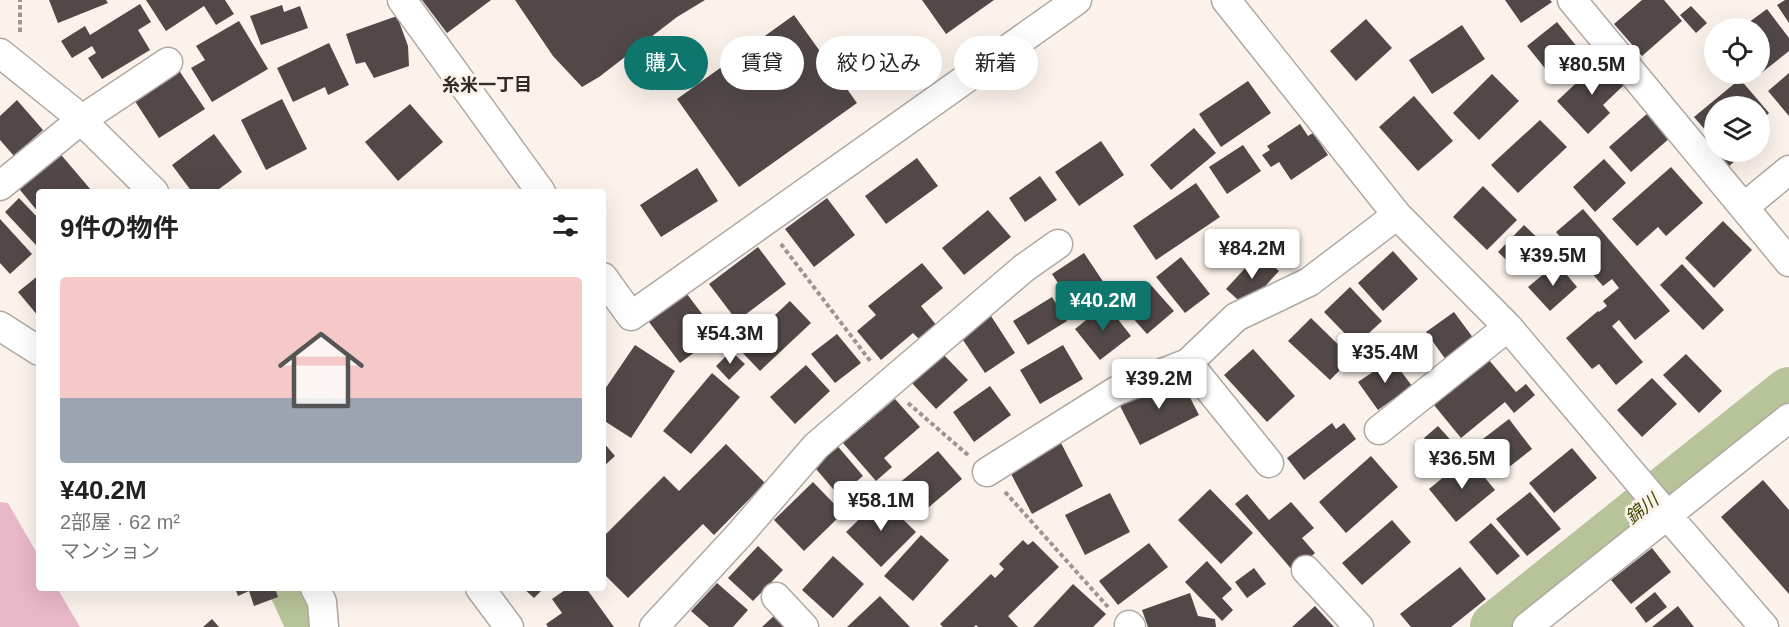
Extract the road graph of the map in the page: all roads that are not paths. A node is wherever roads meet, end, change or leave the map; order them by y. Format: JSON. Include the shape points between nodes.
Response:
{"nodes":[{"id":1,"x":402,"y":0,"type":"edge"},
{"id":2,"x":1077,"y":0,"type":"edge"},
{"id":3,"x":1226,"y":0,"type":"edge"},
{"id":4,"x":1572,"y":0,"type":"edge"},
{"id":5,"x":0,"y":53,"type":"edge"},
{"id":6,"x":168,"y":62,"type":"dead end"},
{"id":7,"x":81,"y":120,"type":"junction"},
{"id":8,"x":1789,"y":170,"type":"edge"},
{"id":9,"x":0,"y":186,"type":"edge"},
{"id":10,"x":151,"y":189,"type":"edge"},
{"id":11,"x":539,"y":189,"type":"edge"},
{"id":12,"x":1744,"y":207,"type":"junction"},
{"id":13,"x":1397,"y":214,"type":"junction"},
{"id":14,"x":1058,"y":244,"type":"dead end"},
{"id":15,"x":1789,"y":262,"type":"edge"},
{"id":16,"x":606,"y":281,"type":"edge"},
{"id":17,"x":0,"y":326,"type":"edge"},
{"id":18,"x":1508,"y":327,"type":"junction"},
{"id":19,"x":36,"y":349,"type":"edge"},
{"id":20,"x":1188,"y":363,"type":"junction"},
{"id":21,"x":1789,"y":418,"type":"edge"},
{"id":22,"x":1379,"y":430,"type":"dead end"},
{"id":23,"x":1269,"y":463,"type":"dead end"},
{"id":24,"x":987,"y":472,"type":"road end"},
{"id":25,"x":1667,"y":515,"type":"junction"},
{"id":26,"x":1306,"y":570,"type":"dead end"},
{"id":27,"x":482,"y":591,"type":"edge"},
{"id":28,"x":776,"y":597,"type":"dead end"},
{"id":29,"x":509,"y":627,"type":"edge"},
{"id":30,"x":654,"y":627,"type":"edge"},
{"id":31,"x":804,"y":627,"type":"edge"},
{"id":32,"x":1359,"y":627,"type":"edge"},
{"id":33,"x":1527,"y":627,"type":"edge"},
{"id":34,"x":1764,"y":627,"type":"edge"}],
"edges":[{"from":1,"to":11,"type":"street"},
{"from":2,"to":16,"type":"street","via":[[631,316]]},
{"from":3,"to":13,"type":"street"},
{"from":4,"to":12,"type":"street"},
{"from":5,"to":7,"type":"street"},
{"from":6,"to":7,"type":"street"},
{"from":7,"to":9,"type":"street"},
{"from":7,"to":10,"type":"street"},
{"from":8,"to":12,"type":"street"},
{"from":12,"to":15,"type":"street"},
{"from":13,"to":18,"type":"street"},
{"from":13,"to":20,"type":"street","via":[[1309,282],[1236,317]]},
{"from":14,"to":30,"type":"street","via":[[1024,268],[816,446]]},
{"from":17,"to":19,"type":"street"},
{"from":18,"to":22,"type":"street"},
{"from":18,"to":25,"type":"street"},
{"from":20,"to":23,"type":"street"},
{"from":20,"to":24,"type":"street","via":[[1116,391]]},
{"from":21,"to":25,"type":"street"},
{"from":25,"to":33,"type":"street"},
{"from":25,"to":34,"type":"street"},
{"from":26,"to":32,"type":"street"},
{"from":27,"to":29,"type":"street"},
{"from":28,"to":31,"type":"street"}]}
